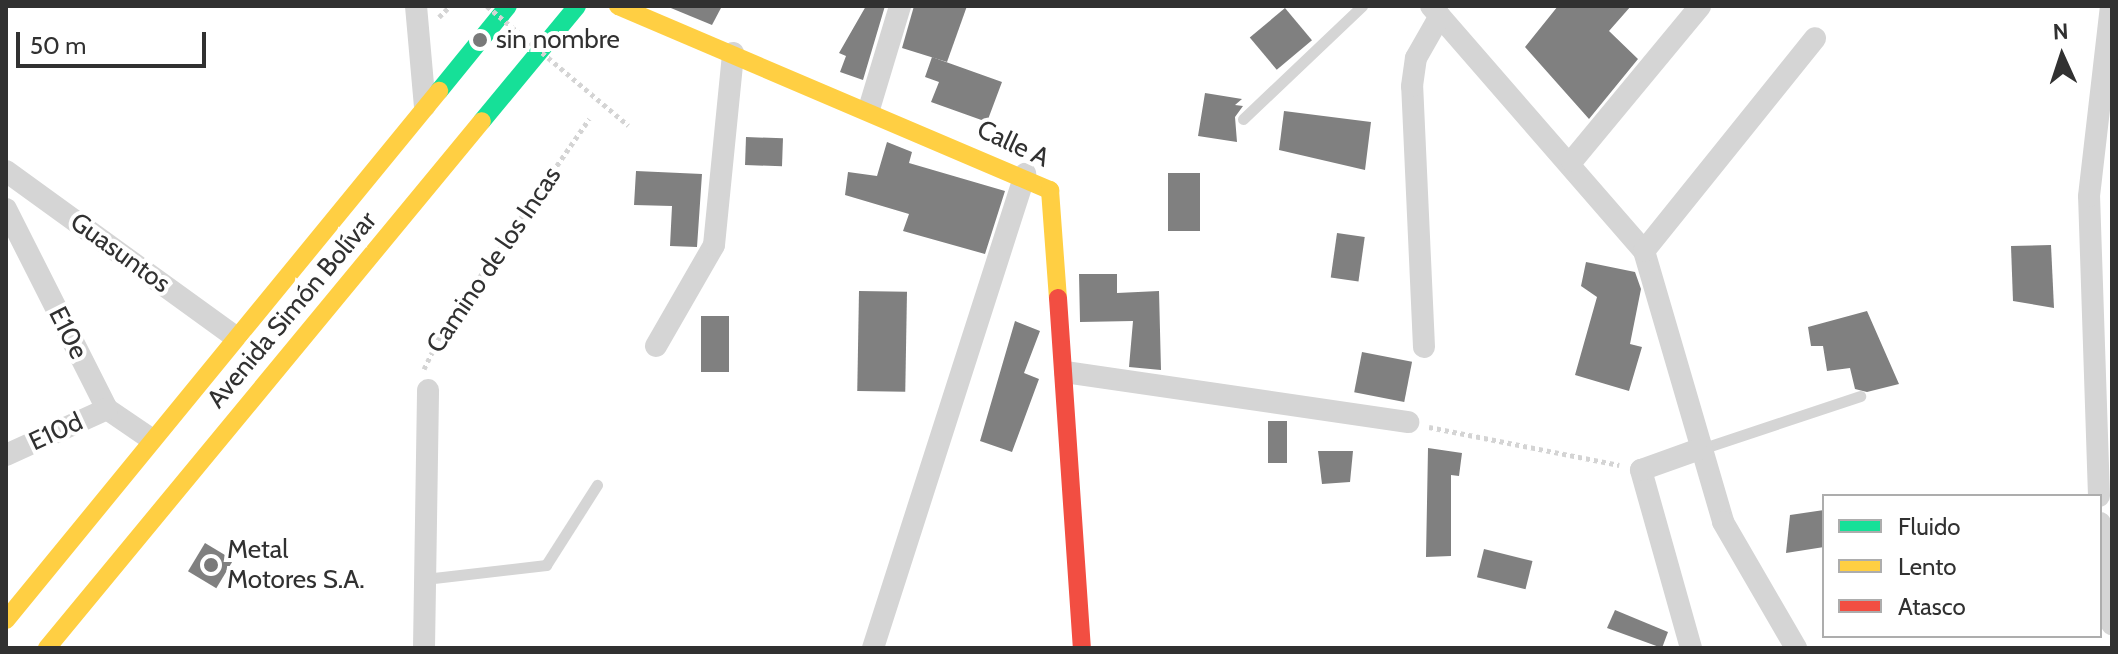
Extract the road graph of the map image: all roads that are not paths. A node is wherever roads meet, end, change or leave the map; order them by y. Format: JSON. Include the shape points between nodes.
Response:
{"nodes":[{"id":1,"x":416,"y":6,"type":"edge"},
{"id":2,"x":508,"y":6,"type":"edge"},
{"id":3,"x":577,"y":6,"type":"edge"},
{"id":4,"x":618,"y":6,"type":"edge"},
{"id":5,"x":900,"y":6,"type":"edge"},
{"id":6,"x":1362,"y":6,"type":"edge"},
{"id":7,"x":1700,"y":6,"type":"edge"},
{"id":8,"x":2111,"y":6,"type":"edge"},
{"id":9,"x":1435,"y":11,"type":"edge"},
{"id":10,"x":1815,"y":38,"type":"dead end"},
{"id":11,"x":733,"y":53,"type":"junction"},
{"id":12,"x":425,"y":106,"type":"junction"},
{"id":13,"x":869,"y":109,"type":"junction"},
{"id":14,"x":1243,"y":119,"type":"dead end"},
{"id":15,"x":1572,"y":161,"type":"junction"},
{"id":16,"x":6,"y":171,"type":"edge"},
{"id":17,"x":1025,"y":174,"type":"junction"},
{"id":18,"x":6,"y":209,"type":"edge"},
{"id":19,"x":1644,"y":251,"type":"junction"},
{"id":20,"x":234,"y":336,"type":"junction"},
{"id":21,"x":656,"y":346,"type":"dead end"},
{"id":22,"x":1424,"y":347,"type":"dead end"},
{"id":23,"x":1065,"y":372,"type":"junction"},
{"id":24,"x":428,"y":390,"type":"road end"},
{"id":25,"x":1860,"y":396,"type":"dead end"},
{"id":26,"x":107,"y":409,"type":"junction"},
{"id":27,"x":1408,"y":422,"type":"road end"},
{"id":28,"x":151,"y":439,"type":"junction"},
{"id":29,"x":1697,"y":450,"type":"junction"},
{"id":30,"x":6,"y":455,"type":"edge"},
{"id":31,"x":597,"y":485,"type":"dead end"},
{"id":32,"x":2099,"y":494,"type":"edge"},
{"id":33,"x":2102,"y":540,"type":"edge"},
{"id":34,"x":425,"y":579,"type":"junction"},
{"id":35,"x":6,"y":620,"type":"edge"},
{"id":36,"x":2112,"y":624,"type":"edge"},
{"id":37,"x":47,"y":648,"type":"edge"},
{"id":38,"x":424,"y":648,"type":"edge"},
{"id":39,"x":873,"y":648,"type":"edge"},
{"id":40,"x":1082,"y":648,"type":"edge"},
{"id":41,"x":1691,"y":648,"type":"edge"},
{"id":42,"x":1796,"y":648,"type":"edge"}],
"edges":[{"from":1,"to":12,"type":"street"},
{"from":2,"to":12,"type":"main road","name":"Avenida Simón Bolívar"},
{"from":3,"to":37,"type":"main road","name":"Avenida Simón Bolívar"},
{"from":4,"to":11,"type":"main road","name":"Calle A"},
{"from":5,"to":13,"type":"street"},
{"from":6,"to":14,"type":"lane"},
{"from":7,"to":15,"type":"street"},
{"from":8,"to":32,"type":"street","via":[[2089,196]]},
{"from":9,"to":15,"type":"street"},
{"from":9,"to":22,"type":"street","via":[[1416,58],[1412,86]]},
{"from":10,"to":19,"type":"street"},
{"from":11,"to":13,"type":"main road","name":"Calle A"},
{"from":11,"to":21,"type":"street","via":[[714,245]]},
{"from":12,"to":20,"type":"main road","name":"Avenida Simón Bolívar"},
{"from":13,"to":17,"type":"main road","name":"Calle A"},
{"from":15,"to":19,"type":"street"},
{"from":16,"to":20,"type":"street","name":"Guasuntos"},
{"from":17,"to":23,"type":"main road","name":"Calle A","via":[[1052,198]]},
{"from":17,"to":39,"type":"street"},
{"from":18,"to":26,"type":"street","name":"E10e"},
{"from":19,"to":29,"type":"street"},
{"from":20,"to":28,"type":"main road","name":"Avenida Simón Bolívar"},
{"from":23,"to":27,"type":"street"},
{"from":23,"to":40,"type":"main road","name":"Calle A"},
{"from":24,"to":34,"type":"street","name":"Camino de los Incas"},
{"from":25,"to":29,"type":"lane"},
{"from":26,"to":28,"type":"street","name":"E10e"},
{"from":26,"to":30,"type":"street","name":"E10d"},
{"from":28,"to":35,"type":"main road","name":"Avenida Simón Bolívar"},
{"from":29,"to":41,"type":"street","via":[[1641,470]]},
{"from":29,"to":42,"type":"street","via":[[1723,522]]},
{"from":31,"to":34,"type":"lane","via":[[546,565]]},
{"from":33,"to":36,"type":"street"},
{"from":34,"to":38,"type":"street","name":"Camino de los Incas"}]}
